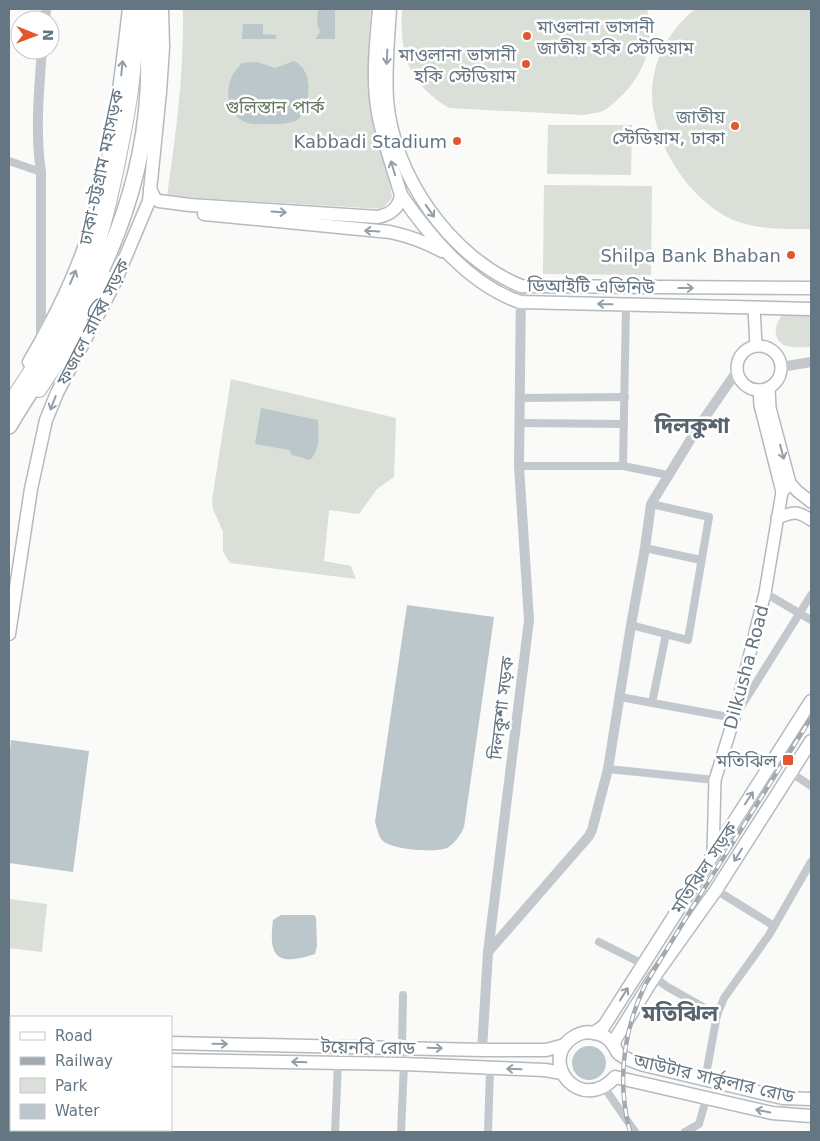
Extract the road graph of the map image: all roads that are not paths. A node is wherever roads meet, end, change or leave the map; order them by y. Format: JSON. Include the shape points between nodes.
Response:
{"nodes":[{"id":1,"x":129,"y":9,"type":"edge"},
{"id":2,"x":136,"y":9,"type":"edge"},
{"id":3,"x":142,"y":9,"type":"edge"},
{"id":4,"x":147,"y":9,"type":"edge"},
{"id":5,"x":155,"y":9,"type":"edge"},
{"id":6,"x":162,"y":9,"type":"edge"},
{"id":7,"x":379,"y":9,"type":"edge"},
{"id":8,"x":390,"y":9,"type":"edge"},
{"id":9,"x":41,"y":60,"type":"edge"},
{"id":10,"x":9,"y":161,"type":"edge"},
{"id":11,"x":41,"y":172,"type":"junction"},
{"id":12,"x":150,"y":189,"type":"junction"},
{"id":13,"x":401,"y":195,"type":"junction"},
{"id":14,"x":144,"y":216,"type":"junction"},
{"id":15,"x":451,"y":256,"type":"junction"},
{"id":16,"x":503,"y":279,"type":"junction"},
{"id":17,"x":521,"y":286,"type":"junction"},
{"id":18,"x":727,"y":288,"type":"junction"},
{"id":19,"x":754,"y":288,"type":"junction"},
{"id":20,"x":811,"y":288,"type":"edge"},
{"id":21,"x":494,"y":290,"type":"junction"},
{"id":22,"x":520,"y":302,"type":"junction"},
{"id":23,"x":626,"y":305,"type":"junction"},
{"id":24,"x":727,"y":308,"type":"junction"},
{"id":25,"x":754,"y":308,"type":"junction"},
{"id":26,"x":811,"y":309,"type":"edge"},
{"id":27,"x":41,"y":342,"type":"junction"},
{"id":28,"x":756,"y":346,"type":"junction"},
{"id":29,"x":811,"y":362,"type":"edge"},
{"id":30,"x":781,"y":367,"type":"junction"},
{"id":31,"x":737,"y":371,"type":"junction"},
{"id":32,"x":764,"y":389,"type":"junction"},
{"id":33,"x":9,"y":397,"type":"edge"},
{"id":34,"x":625,"y":397,"type":"junction"},
{"id":35,"x":519,"y":398,"type":"junction"},
{"id":36,"x":9,"y":404,"type":"edge"},
{"id":37,"x":9,"y":413,"type":"edge"},
{"id":38,"x":519,"y":423,"type":"junction"},
{"id":39,"x":624,"y":424,"type":"junction"},
{"id":40,"x":9,"y":427,"type":"edge"},
{"id":41,"x":519,"y":466,"type":"junction"},
{"id":42,"x":623,"y":466,"type":"junction"},
{"id":43,"x":668,"y":475,"type":"junction"},
{"id":44,"x":790,"y":483,"type":"junction"},
{"id":45,"x":782,"y":492,"type":"junction"},
{"id":46,"x":811,"y":502,"type":"edge"},
{"id":47,"x":650,"y":504,"type":"junction"},
{"id":48,"x":777,"y":518,"type":"junction"},
{"id":49,"x":811,"y":520,"type":"edge"},
{"id":50,"x":645,"y":548,"type":"junction"},
{"id":51,"x":701,"y":560,"type":"junction"},
{"id":52,"x":13,"y":582,"type":"edge"},
{"id":53,"x":765,"y":593,"type":"junction"},
{"id":54,"x":811,"y":595,"type":"edge"},
{"id":55,"x":801,"y":613,"type":"junction"},
{"id":56,"x":811,"y":620,"type":"edge"},
{"id":57,"x":631,"y":625,"type":"junction"},
{"id":58,"x":9,"y":634,"type":"edge"},
{"id":59,"x":666,"y":634,"type":"junction"},
{"id":60,"x":620,"y":697,"type":"junction"},
{"id":61,"x":811,"y":701,"type":"edge"},
{"id":62,"x":652,"y":703,"type":"junction"},
{"id":63,"x":734,"y":718,"type":"junction"},
{"id":64,"x":811,"y":740,"type":"edge"},
{"id":65,"x":608,"y":769,"type":"junction"},
{"id":66,"x":790,"y":772,"type":"junction"},
{"id":67,"x":715,"y":780,"type":"junction"},
{"id":68,"x":811,"y":786,"type":"edge"},
{"id":69,"x":713,"y":854,"type":"junction"},
{"id":70,"x":811,"y":862,"type":"edge"},
{"id":71,"x":716,"y":890,"type":"junction"},
{"id":72,"x":774,"y":926,"type":"junction"},
{"id":73,"x":599,"y":942,"type":"dead end"},
{"id":74,"x":488,"y":952,"type":"junction"},
{"id":75,"x":643,"y":964,"type":"junction"},
{"id":76,"x":654,"y":977,"type":"junction"},
{"id":77,"x":403,"y":995,"type":"dead end"},
{"id":78,"x":716,"y":1015,"type":"junction"},
{"id":79,"x":594,"y":1033,"type":"junction"},
{"id":80,"x":172,"y":1043,"type":"edge"},
{"id":81,"x":402,"y":1047,"type":"junction"},
{"id":82,"x":558,"y":1047,"type":"junction"},
{"id":83,"x":616,"y":1049,"type":"junction"},
{"id":84,"x":482,"y":1050,"type":"junction"},
{"id":85,"x":172,"y":1060,"type":"edge"},
{"id":86,"x":338,"y":1063,"type":"junction"},
{"id":87,"x":404,"y":1064,"type":"junction"},
{"id":88,"x":490,"y":1068,"type":"junction"},
{"id":89,"x":557,"y":1072,"type":"junction"},
{"id":90,"x":706,"y":1080,"type":"junction"},
{"id":91,"x":604,"y":1087,"type":"junction"},
{"id":92,"x":706,"y":1098,"type":"junction"},
{"id":93,"x":811,"y":1099,"type":"edge"},
{"id":94,"x":811,"y":1116,"type":"edge"},
{"id":95,"x":698,"y":1128,"type":"edge"},
{"id":96,"x":335,"y":1132,"type":"edge"},
{"id":97,"x":401,"y":1132,"type":"edge"},
{"id":98,"x":488,"y":1132,"type":"edge"},
{"id":99,"x":635,"y":1132,"type":"edge"},
{"id":100,"x":686,"y":1132,"type":"edge"}],
"edges":[{"from":27,"to":1,"type":"main road","name":"ঢাকা-চট্টগ্রাম মহাসড়ক","one_way":true,"via":[[73,277],[92,224],[120,88]]},
{"from":2,"to":36,"type":"highway","via":[[130,93],[102,229],[74,299]]},
{"from":3,"to":37,"type":"highway","via":[[140,106],[122,198],[94,273],[63,334]]},
{"from":4,"to":40,"type":"highway","via":[[148,94],[139,156],[127,204],[88,297]]},
{"from":5,"to":40,"type":"highway","via":[[153,111],[134,200],[113,261],[85,320],[51,373]]},
{"from":6,"to":12,"type":"main road","name":"ফজলে রাব্বি সড়ক","via":[[160,92]]},
{"from":13,"to":7,"type":"main road","name":"ডিআইটি এভিনিউ","one_way":true,"via":[[377,111],[375,74]]},
{"from":8,"to":16,"type":"main road","name":"ডিআইটি এভিনিউ","one_way":true,"via":[[387,101],[394,137],[404,164],[417,191],[444,230]]},
{"from":9,"to":11,"type":"street","via":[[38,150]]},
{"from":10,"to":11,"type":"street"},
{"from":11,"to":27,"type":"street"},
{"from":12,"to":13,"type":"main road","one_way":true,"via":[[155,199],[164,202],[378,217],[396,209]]},
{"from":12,"to":14,"type":"main road","name":"ফজলে রাব্বি সড়ক"},
{"from":13,"to":15,"type":"main road","name":"ডিআইটি এভিনিউ"},
{"from":15,"to":14,"type":"main road","one_way":true,"via":[[424,241],[390,232],[163,210]]},
{"from":14,"to":52,"type":"main road","name":"ফজলে রাব্বি সড়ক","one_way":true,"via":[[46,420]]},
{"from":15,"to":21,"type":"main road","name":"ডিআইটি এভিনিউ"},
{"from":16,"to":17,"type":"main road","name":"ডিআইটি এভিনিউ"},
{"from":16,"to":21,"type":"main road"},
{"from":17,"to":18,"type":"main road","name":"ডিআইটি এভিনিউ","one_way":true},
{"from":17,"to":22,"type":"street","name":"দিলকুশা সড়ক"},
{"from":18,"to":19,"type":"main road","name":"ডিআইটি এভিনিউ"},
{"from":18,"to":24,"type":"main road"},
{"from":19,"to":20,"type":"main road","name":"ডিআইটি এভিনিউ"},
{"from":19,"to":25,"type":"main road"},
{"from":21,"to":22,"type":"main road","name":"ডিআইটি এভিনিউ"},
{"from":23,"to":22,"type":"main road","name":"ডিআইটি এভিনিউ","one_way":true},
{"from":22,"to":35,"type":"street","name":"দিলকুশা সড়ক"},
{"from":23,"to":24,"type":"main road","name":"ডিআইটি এভিনিউ"},
{"from":23,"to":34,"type":"street"},
{"from":24,"to":25,"type":"main road","name":"ডিআইটি এভিনিউ"},
{"from":25,"to":26,"type":"main road","name":"ডিআইটি এভিনিউ"},
{"from":25,"to":28,"type":"main road"},
{"from":27,"to":33,"type":"main road","name":"ঢাকা-চট্টগ্রাম মহাসড়ক"},
{"from":28,"to":30,"type":"main road","via":[[776,353]]},
{"from":28,"to":31,"type":"main road","via":[[749,348],[740,358]]},
{"from":29,"to":30,"type":"street"},
{"from":30,"to":32,"type":"main road","via":[[778,379]]},
{"from":31,"to":32,"type":"main road","via":[[742,382],[752,389]]},
{"from":31,"to":43,"type":"street"},
{"from":32,"to":44,"type":"main road","one_way":true},
{"from":32,"to":45,"type":"main road","via":[[760,406]]},
{"from":34,"to":35,"type":"street"},
{"from":34,"to":39,"type":"street"},
{"from":35,"to":38,"type":"street","name":"দিলকুশা সড়ক"},
{"from":38,"to":39,"type":"street"},
{"from":38,"to":41,"type":"street","name":"দিলকুশা সড়ক"},
{"from":39,"to":42,"type":"street"},
{"from":41,"to":42,"type":"street"},
{"from":41,"to":74,"type":"street","name":"দিলকুশা সড়ক","via":[[528,620]]},
{"from":42,"to":43,"type":"street"},
{"from":43,"to":47,"type":"street"},
{"from":44,"to":45,"type":"main road"},
{"from":44,"to":46,"type":"main road"},
{"from":45,"to":48,"type":"main road","name":"Dilkusha Road"},
{"from":47,"to":50,"type":"street"},
{"from":47,"to":51,"type":"street","via":[[709,517]]},
{"from":48,"to":49,"type":"main road","via":[[800,512]]},
{"from":48,"to":53,"type":"main road","name":"Dilkusha Road"},
{"from":50,"to":51,"type":"street"},
{"from":50,"to":57,"type":"street"},
{"from":51,"to":59,"type":"street","via":[[688,640]]},
{"from":52,"to":58,"type":"main road","name":"ফজলে রাব্বি সড়ক"},
{"from":53,"to":55,"type":"street"},
{"from":53,"to":63,"type":"main road","name":"Dilkusha Road"},
{"from":54,"to":55,"type":"street"},
{"from":55,"to":56,"type":"street"},
{"from":55,"to":63,"type":"street"},
{"from":57,"to":59,"type":"street"},
{"from":57,"to":60,"type":"street"},
{"from":59,"to":62,"type":"street"},
{"from":60,"to":62,"type":"street"},
{"from":60,"to":65,"type":"street"},
{"from":69,"to":61,"type":"main road","name":"মতিঝিল সড়ক","one_way":true},
{"from":62,"to":63,"type":"street"},
{"from":63,"to":67,"type":"main road","name":"Dilkusha Road"},
{"from":64,"to":66,"type":"main road","name":"মতিঝিল সড়ক"},
{"from":65,"to":67,"type":"street"},
{"from":65,"to":74,"type":"street","via":[[589,836]]},
{"from":66,"to":68,"type":"street"},
{"from":66,"to":71,"type":"main road","name":"মতিঝিল সড়ক","one_way":true},
{"from":67,"to":69,"type":"main road","name":"Dilkusha Road"},
{"from":69,"to":75,"type":"main road","name":"মতিঝিল সড়ক"},
{"from":70,"to":72,"type":"street"},
{"from":71,"to":72,"type":"street"},
{"from":71,"to":76,"type":"main road","name":"মতিঝিল সড়ক"},
{"from":72,"to":78,"type":"street","via":[[724,998]]},
{"from":73,"to":75,"type":"street"},
{"from":74,"to":84,"type":"street","name":"দিলকুশা সড়ক"},
{"from":79,"to":75,"type":"main road","name":"মতিঝিল সড়ক","one_way":true,"via":[[604,1026]]},
{"from":76,"to":78,"type":"street"},
{"from":76,"to":83,"type":"main road","name":"মতিঝিল সড়ক","via":[[616,1038]]},
{"from":77,"to":81,"type":"street"},
{"from":78,"to":90,"type":"street"},
{"from":79,"to":82,"type":"main road","via":[[577,1035]]},
{"from":79,"to":83,"type":"main road","name":"আউটার সার্কুলার রোড","via":[[608,1039]]},
{"from":80,"to":81,"type":"main road","name":"টয়েনবি রোড","one_way":true},
{"from":81,"to":84,"type":"main road","name":"টয়েনবি রোড","one_way":true},
{"from":82,"to":84,"type":"main road","name":"টয়েনবি রোড","via":[[546,1050]]},
{"from":82,"to":89,"type":"main road","via":[[560,1060]]},
{"from":83,"to":90,"type":"main road","name":"আউটার সার্কুলার রোড","via":[[636,1062]]},
{"from":86,"to":85,"type":"main road","name":"টয়েনবি রোড","one_way":true},
{"from":86,"to":87,"type":"main road","name":"টয়েনবি রোড"},
{"from":86,"to":96,"type":"street"},
{"from":87,"to":88,"type":"main road","name":"টয়েনবি রোড"},
{"from":87,"to":97,"type":"street"},
{"from":89,"to":88,"type":"main road","name":"টয়েনবি রোড","one_way":true},
{"from":88,"to":98,"type":"street"},
{"from":89,"to":91,"type":"main road","via":[[579,1089],[587,1091]]},
{"from":90,"to":93,"type":"main road","name":"আউটার সার্কুলার রোড","via":[[783,1098]]},
{"from":91,"to":92,"type":"main road","name":"আউটার সার্কুলার রোড","via":[[615,1077]]},
{"from":91,"to":99,"type":"street"},
{"from":94,"to":92,"type":"main road","name":"আউটার সার্কুলার রোড","one_way":true,"via":[[772,1113]]},
{"from":92,"to":95,"type":"street"},
{"from":95,"to":100,"type":"street"}]}
